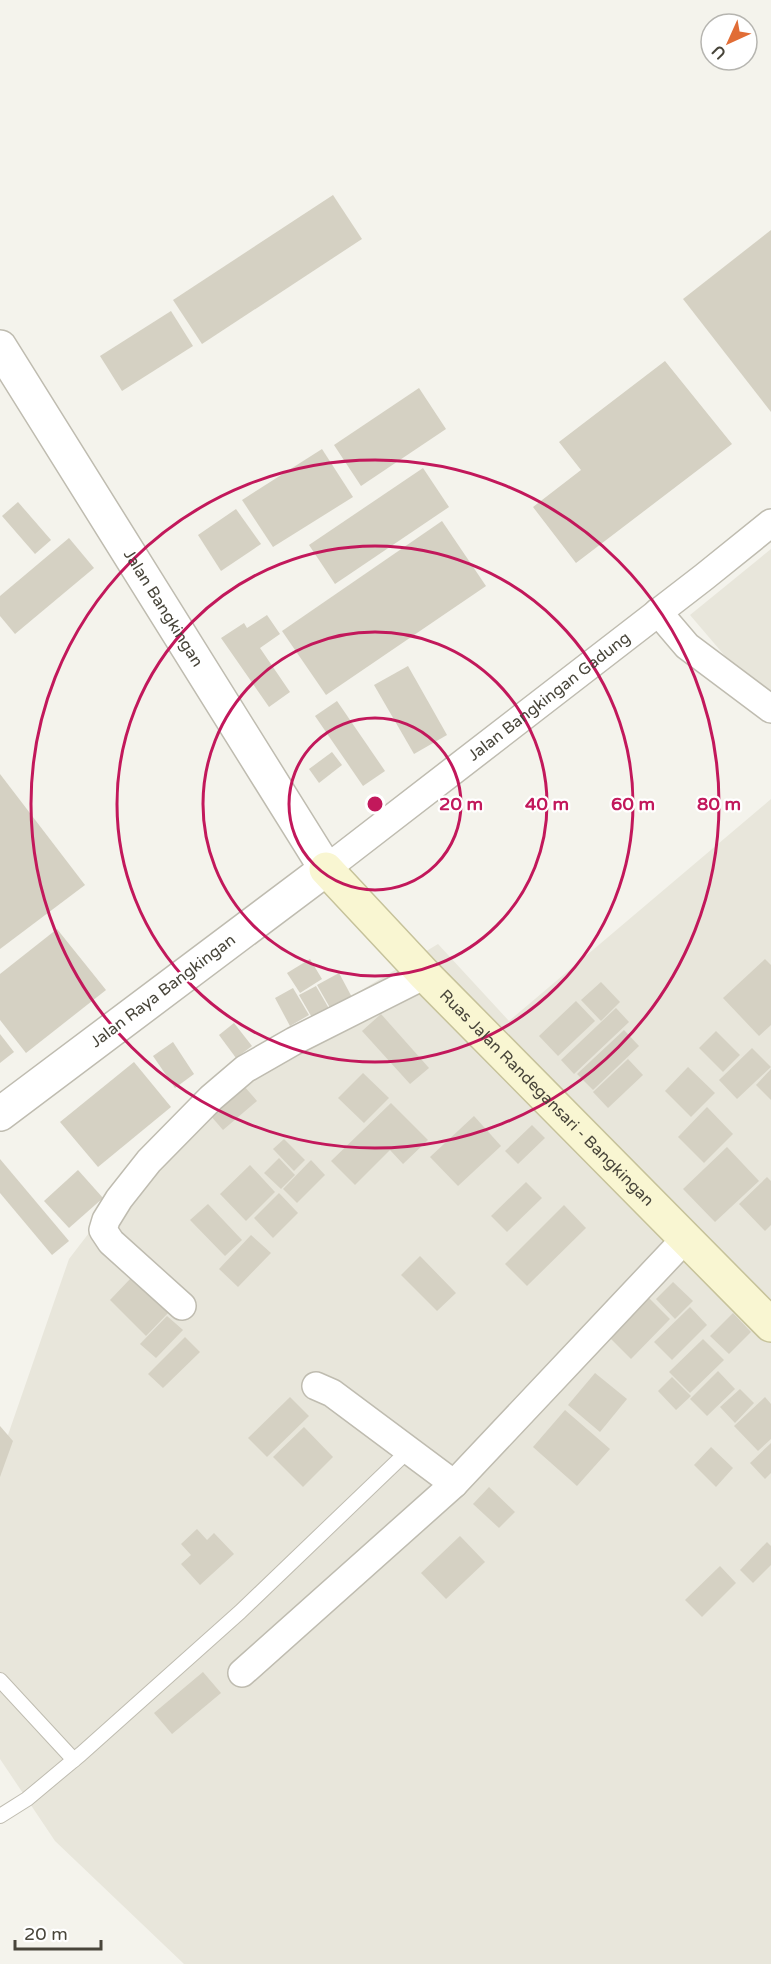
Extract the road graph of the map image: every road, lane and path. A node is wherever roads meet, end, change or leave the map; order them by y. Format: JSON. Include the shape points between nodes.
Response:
{"nodes":[{"id":1,"x":0,"y":347,"type":"edge"},
{"id":2,"x":771,"y":523,"type":"edge"},
{"id":3,"x":658,"y":612,"type":"junction"},
{"id":4,"x":771,"y":709,"type":"edge"},
{"id":5,"x":326,"y":869,"type":"junction"},
{"id":6,"x":425,"y":975,"type":"junction"},
{"id":7,"x":0,"y":1114,"type":"edge"},
{"id":8,"x":686,"y":1238,"type":"junction"},
{"id":9,"x":182,"y":1306,"type":"dead end"},
{"id":10,"x":771,"y":1325,"type":"edge"},
{"id":11,"x":316,"y":1386,"type":"dead end"},
{"id":12,"x":409,"y":1450,"type":"junction"},
{"id":13,"x":454,"y":1484,"type":"junction"},
{"id":14,"x":242,"y":1673,"type":"dead end"},
{"id":15,"x":0,"y":1680,"type":"edge"},
{"id":16,"x":74,"y":1760,"type":"junction"},
{"id":17,"x":0,"y":1816,"type":"edge"}],
"edges":[{"from":1,"to":5,"type":"street","name":"Jalan Bangkingan"},
{"from":2,"to":3,"type":"street","name":"Jalan Bangkingan Gadung"},
{"from":3,"to":4,"type":"street","via":[[687,646]]},
{"from":3,"to":5,"type":"street","name":"Jalan Bangkingan Gadung"},
{"from":5,"to":6,"type":"main road","name":"Ruas Jalan Randegansari - Bangkingan"},
{"from":5,"to":7,"type":"street","name":"Jalan Raya Bangkingan"},
{"from":6,"to":8,"type":"main road","name":"Ruas Jalan Randegansari - Bangkingan"},
{"from":6,"to":9,"type":"street","via":[[245,1069],[149,1161],[119,1199],[103,1230],[111,1242]]},
{"from":8,"to":10,"type":"main road","name":"Ruas Jalan Randegansari - Bangkingan"},
{"from":8,"to":13,"type":"street"},
{"from":11,"to":12,"type":"street","via":[[332,1393]]},
{"from":12,"to":13,"type":"street"},
{"from":12,"to":16,"type":"lane","via":[[240,1612]]},
{"from":13,"to":14,"type":"street"},
{"from":15,"to":16,"type":"lane"},
{"from":16,"to":17,"type":"lane"}]}
